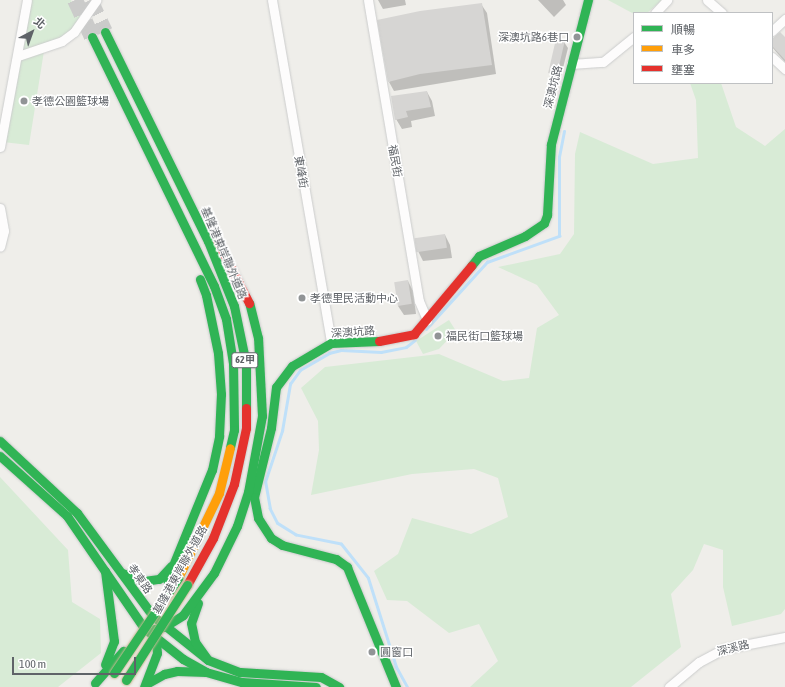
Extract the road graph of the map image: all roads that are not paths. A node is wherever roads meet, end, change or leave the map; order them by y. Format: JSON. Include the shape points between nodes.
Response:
{"nodes":[{"id":1,"x":27,"y":0,"type":"edge"},
{"id":2,"x":96,"y":0,"type":"edge"},
{"id":3,"x":272,"y":0,"type":"edge"},
{"id":4,"x":368,"y":0,"type":"edge"},
{"id":5,"x":588,"y":0,"type":"edge"},
{"id":6,"x":667,"y":0,"type":"edge"},
{"id":7,"x":707,"y":0,"type":"edge"},
{"id":8,"x":656,"y":12,"type":"edge"},
{"id":9,"x":721,"y":12,"type":"edge"},
{"id":10,"x":783,"y":24,"type":"edge"},
{"id":11,"x":773,"y":30,"type":"edge"},
{"id":12,"x":105,"y":32,"type":"tunnel mouth"},
{"id":13,"x":92,"y":37,"type":"tunnel mouth"},
{"id":14,"x":633,"y":38,"type":"edge"},
{"id":15,"x":18,"y":56,"type":"junction"},
{"id":16,"x":773,"y":58,"type":"edge"},
{"id":17,"x":571,"y":64,"type":"junction"},
{"id":18,"x":785,"y":69,"type":"edge"},
{"id":19,"x":0,"y":148,"type":"edge"},
{"id":20,"x":181,"y":188,"type":"junction"},
{"id":21,"x":171,"y":196,"type":"junction"},
{"id":22,"x":0,"y":208,"type":"edge"},
{"id":23,"x":0,"y":247,"type":"edge"},
{"id":24,"x":427,"y":320,"type":"junction"},
{"id":25,"x":331,"y":343,"type":"junction"},
{"id":26,"x":0,"y":441,"type":"edge"},
{"id":27,"x":0,"y":456,"type":"edge"},
{"id":28,"x":180,"y":548,"type":"junction"},
{"id":29,"x":105,"y":570,"type":"junction"},
{"id":30,"x":122,"y":573,"type":"junction"},
{"id":31,"x":214,"y":573,"type":"junction"},
{"id":32,"x":152,"y":616,"type":"junction"},
{"id":33,"x":144,"y":628,"type":"junction"},
{"id":34,"x":159,"y":628,"type":"junction"},
{"id":35,"x":785,"y":637,"type":"edge"},
{"id":36,"x":157,"y":639,"type":"junction"},
{"id":37,"x":208,"y":660,"type":"junction"},
{"id":38,"x":206,"y":672,"type":"junction"},
{"id":39,"x":112,"y":677,"type":"dead end"},
{"id":40,"x":124,"y":683,"type":"edge"},
{"id":41,"x":94,"y":685,"type":"edge"},
{"id":42,"x":145,"y":686,"type":"edge"},
{"id":43,"x":316,"y":687,"type":"edge"},
{"id":44,"x":339,"y":687,"type":"edge"},
{"id":45,"x":396,"y":687,"type":"edge"},
{"id":46,"x":669,"y":687,"type":"edge"}],
"edges":[{"from":1,"to":15,"type":"street"},
{"from":2,"to":15,"type":"street","via":[[74,32],[62,41]]},
{"from":3,"to":25,"type":"street","name":"東峰街"},
{"from":4,"to":24,"type":"street","name":"福民街","via":[[419,301]]},
{"from":5,"to":17,"type":"main road","name":"深澳坑路"},
{"from":6,"to":8,"type":"street"},
{"from":7,"to":9,"type":"street"},
{"from":10,"to":11,"type":"street"},
{"from":12,"to":20,"type":"main road","name":"基隆港東岸聯外道路","number":"62甲"},
{"from":13,"to":21,"type":"main road","name":"基隆港東岸聯外道路","number":"62甲"},
{"from":14,"to":17,"type":"street","via":[[603,62]]},
{"from":15,"to":19,"type":"street"},
{"from":16,"to":18,"type":"street"},
{"from":17,"to":24,"type":"main road","name":"深澳坑路","via":[[551,144],[547,215],[544,223],[525,236],[479,256]]},
{"from":20,"to":31,"type":"main road","via":[[211,229],[233,268],[248,300],[258,338],[262,416],[248,492]]},
{"from":20,"to":40,"type":"main road","name":"基隆港東岸聯外道路","number":"62甲","bridge":true,"via":[[208,241],[234,306],[246,364],[246,428],[234,484],[213,538],[187,585]]},
{"from":21,"to":28,"type":"main road","via":[[206,295],[218,353],[220,394],[219,429],[212,470]]},
{"from":21,"to":39,"type":"main road","name":"基隆港東岸聯外道路","number":"62甲","bridge":true,"via":[[214,286],[226,319],[233,363],[234,430],[219,493],[202,534],[178,578]]},
{"from":22,"to":23,"type":"street","via":[[4,230]]},
{"from":24,"to":25,"type":"main road","name":"深澳坑路","via":[[414,334],[403,339]]},
{"from":25,"to":45,"type":"main road","name":"深澳坑路","via":[[292,366],[276,387],[271,428],[256,486],[255,506],[263,527],[271,538],[282,545],[336,558],[347,567]]},
{"from":26,"to":30,"type":"main road","name":"孝東路","via":[[77,513]]},
{"from":27,"to":29,"type":"main road","via":[[67,516]]},
{"from":28,"to":30,"type":"main road","via":[[171,565],[159,579],[138,580]]},
{"from":28,"to":32,"type":"main road"},
{"from":29,"to":33,"type":"main road"},
{"from":29,"to":41,"type":"main road","via":[[114,641],[110,655]]},
{"from":30,"to":32,"type":"main road","name":"孝東路"},
{"from":31,"to":34,"type":"main road","via":[[183,615]]},
{"from":31,"to":37,"type":"main road","via":[[198,602],[192,623],[195,642]]},
{"from":32,"to":34,"type":"main road"},
{"from":33,"to":34,"type":"main road"},
{"from":33,"to":36,"type":"main road"},
{"from":33,"to":41,"type":"main road"},
{"from":34,"to":36,"type":"main road"},
{"from":34,"to":37,"type":"main road"},
{"from":35,"to":46,"type":"street","name":"深溪路","via":[[723,649],[699,662]]},
{"from":36,"to":38,"type":"main road","via":[[183,659]]},
{"from":36,"to":42,"type":"main road","via":[[157,653]]},
{"from":37,"to":44,"type":"main road","via":[[240,672],[321,677]]},
{"from":38,"to":42,"type":"main road","via":[[177,670],[164,674]]},
{"from":38,"to":43,"type":"main road","via":[[242,682]]}]}
